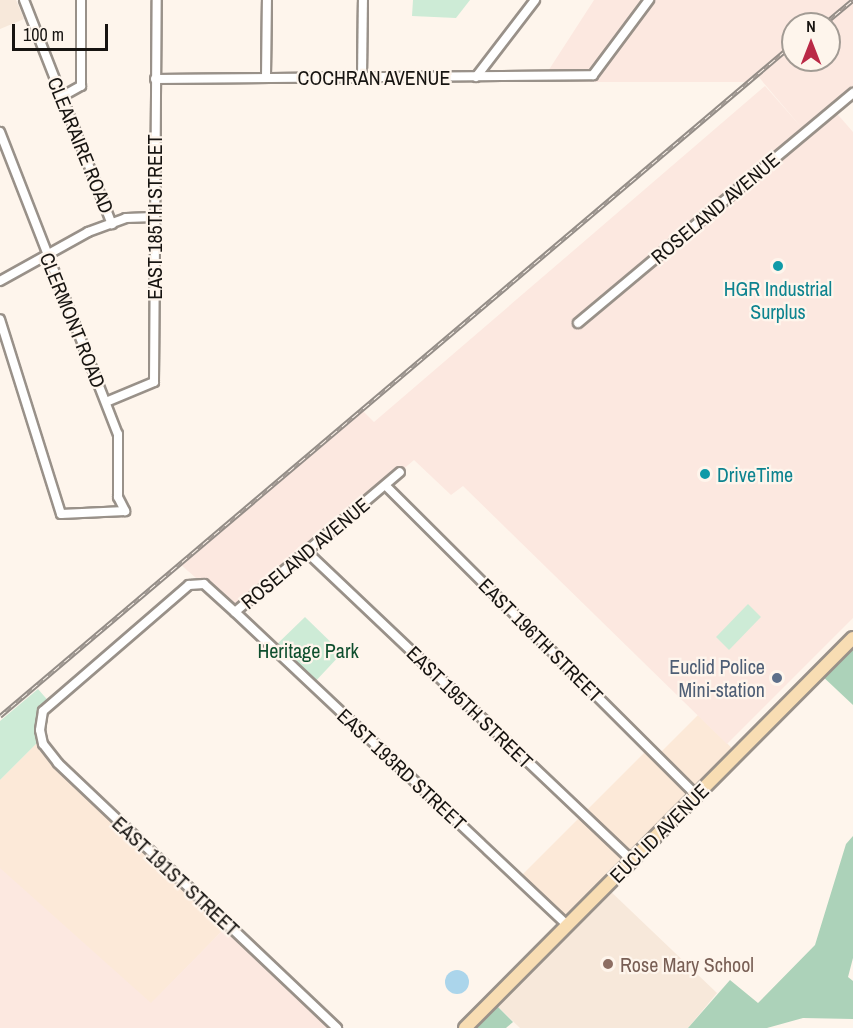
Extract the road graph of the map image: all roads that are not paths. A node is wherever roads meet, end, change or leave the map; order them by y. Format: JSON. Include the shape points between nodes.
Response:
{"nodes":[{"id":1,"x":24,"y":0,"type":"edge"},
{"id":2,"x":81,"y":0,"type":"edge"},
{"id":3,"x":156,"y":0,"type":"edge"},
{"id":4,"x":267,"y":0,"type":"edge"},
{"id":5,"x":363,"y":0,"type":"edge"},
{"id":6,"x":535,"y":0,"type":"edge"},
{"id":7,"x":649,"y":0,"type":"edge"},
{"id":8,"x":266,"y":78,"type":"junction"},
{"id":9,"x":362,"y":78,"type":"junction"},
{"id":10,"x":476,"y":78,"type":"junction"},
{"id":11,"x":156,"y":79,"type":"junction"},
{"id":12,"x":853,"y":93,"type":"edge"},
{"id":13,"x":62,"y":97,"type":"junction"},
{"id":14,"x":0,"y":132,"type":"edge"},
{"id":15,"x":154,"y":217,"type":"junction"},
{"id":16,"x":112,"y":224,"type":"junction"},
{"id":17,"x":47,"y":255,"type":"junction"},
{"id":18,"x":0,"y":281,"type":"edge"},
{"id":19,"x":0,"y":319,"type":"edge"},
{"id":20,"x":578,"y":323,"type":"dead end"},
{"id":21,"x":105,"y":402,"type":"junction"},
{"id":22,"x":400,"y":472,"type":"dead end"},
{"id":23,"x":386,"y":486,"type":"junction"},
{"id":24,"x":308,"y":553,"type":"junction"},
{"id":25,"x":235,"y":612,"type":"junction"},
{"id":26,"x":853,"y":638,"type":"edge"},
{"id":27,"x":43,"y":711,"type":"joint"},
{"id":28,"x":697,"y":796,"type":"junction"},
{"id":29,"x":631,"y":860,"type":"junction"},
{"id":30,"x":568,"y":926,"type":"junction"},
{"id":31,"x":337,"y":1028,"type":"edge"},
{"id":32,"x":465,"y":1028,"type":"edge"}],
"edges":[{"from":1,"to":13,"type":"street","name":"CLEARAIRE ROAD"},
{"from":2,"to":13,"type":"street","via":[[81,86]]},
{"from":3,"to":11,"type":"street","name":"EAST 185TH STREET"},
{"from":4,"to":8,"type":"street"},
{"from":5,"to":9,"type":"street"},
{"from":6,"to":10,"type":"street"},
{"from":7,"to":10,"type":"street","name":"COCHRAN AVENUE","via":[[593,75]]},
{"from":8,"to":9,"type":"street","name":"COCHRAN AVENUE"},
{"from":8,"to":11,"type":"street","name":"COCHRAN AVENUE"},
{"from":9,"to":10,"type":"street","name":"COCHRAN AVENUE"},
{"from":11,"to":15,"type":"street","name":"EAST 185TH STREET"},
{"from":12,"to":20,"type":"street","name":"ROSELAND AVENUE"},
{"from":13,"to":16,"type":"street","name":"CLEARAIRE ROAD"},
{"from":14,"to":17,"type":"street","name":"CLERMONT ROAD"},
{"from":15,"to":16,"type":"street"},
{"from":15,"to":21,"type":"street","name":"EAST 185TH STREET","via":[[154,381]]},
{"from":16,"to":17,"type":"street"},
{"from":17,"to":18,"type":"street"},
{"from":17,"to":21,"type":"street","name":"CLERMONT ROAD"},
{"from":19,"to":21,"type":"street","name":"CLERMONT ROAD","via":[[61,514],[125,511],[117,497],[117,434]]},
{"from":22,"to":23,"type":"street","name":"ROSELAND AVENUE"},
{"from":23,"to":24,"type":"street","name":"ROSELAND AVENUE"},
{"from":23,"to":28,"type":"street","name":"EAST 196TH STREET"},
{"from":24,"to":25,"type":"street","name":"ROSELAND AVENUE"},
{"from":24,"to":29,"type":"street","name":"EAST 195TH STREET"},
{"from":25,"to":27,"type":"street","name":"ROSELAND AVENUE","via":[[204,584],[189,585]]},
{"from":25,"to":30,"type":"street","name":"EAST 193RD STREET"},
{"from":26,"to":28,"type":"main road","name":"EUCLID AVENUE"},
{"from":27,"to":31,"type":"street","name":"EAST 191ST STREET","via":[[43,744],[58,764]]},
{"from":28,"to":29,"type":"main road","name":"EUCLID AVENUE"},
{"from":29,"to":30,"type":"main road","name":"EUCLID AVENUE"},
{"from":30,"to":32,"type":"main road","name":"EUCLID AVENUE"}]}
